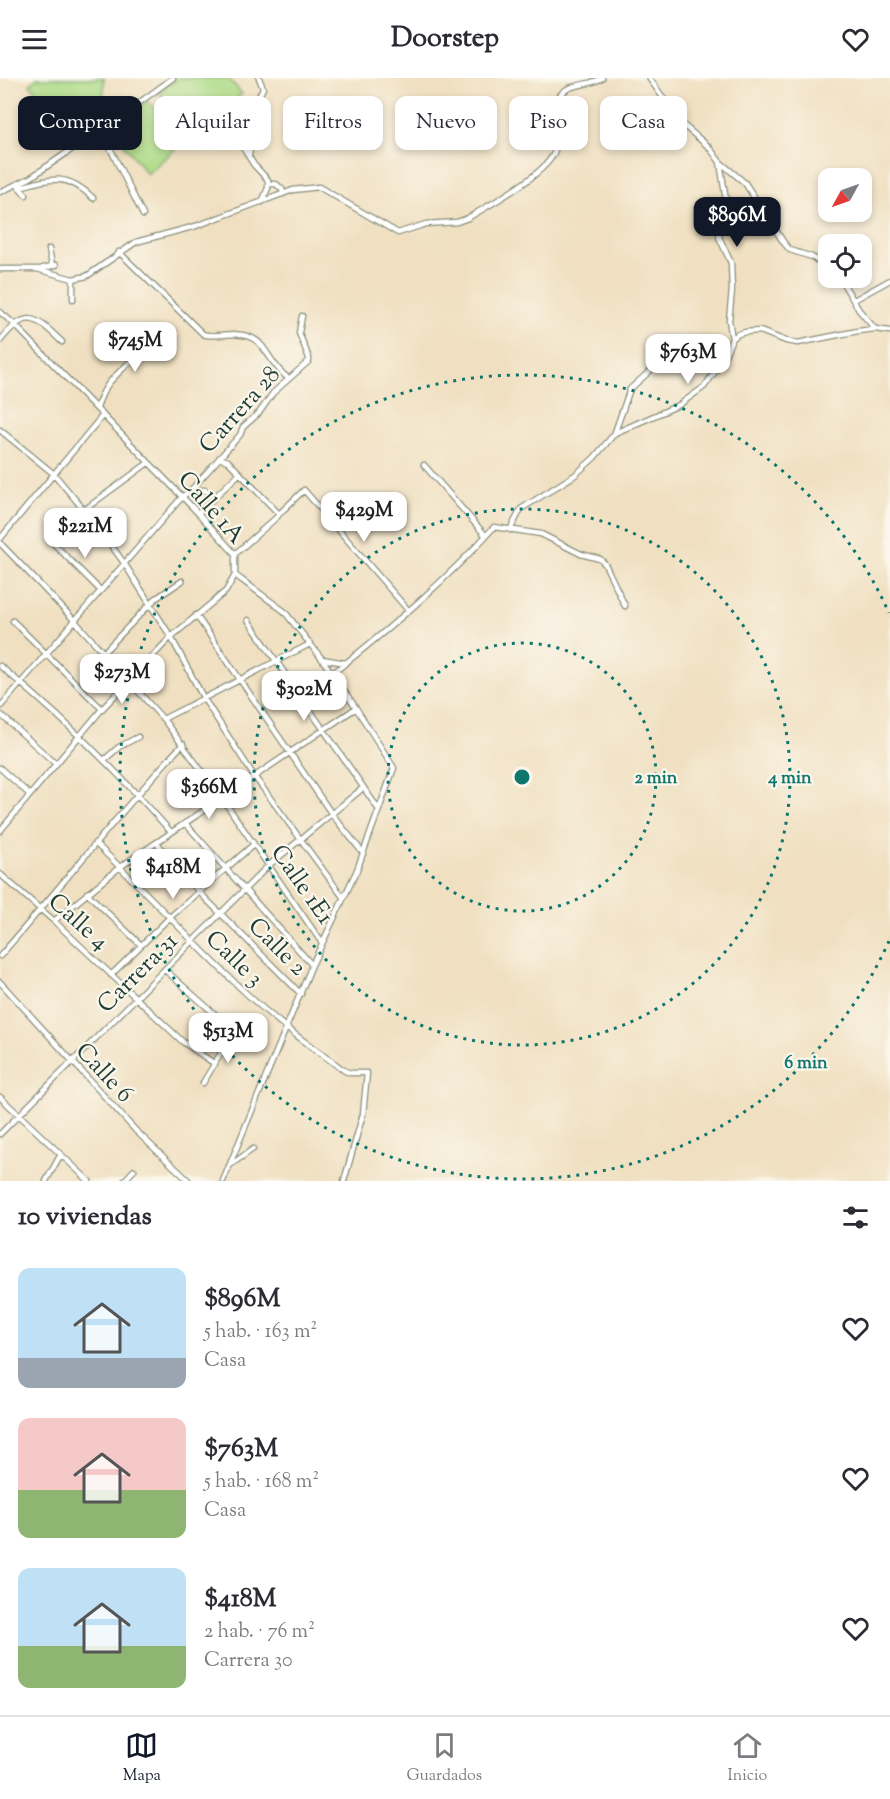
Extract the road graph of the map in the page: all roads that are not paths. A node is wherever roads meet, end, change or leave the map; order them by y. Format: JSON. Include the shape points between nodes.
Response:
{"nodes":[{"id":1,"x":173,"y":78,"type":"edge"},
{"id":2,"x":259,"y":78,"type":"edge"},
{"id":3,"x":602,"y":78,"type":"edge"},
{"id":4,"x":649,"y":78,"type":"edge"},
{"id":5,"x":259,"y":96,"type":"edge"},
{"id":6,"x":142,"y":100,"type":"edge"},
{"id":7,"x":71,"y":150,"type":"edge"},
{"id":8,"x":111,"y":150,"type":"edge"},
{"id":9,"x":246,"y":150,"type":"edge"},
{"id":10,"x":250,"y":150,"type":"edge"},
{"id":11,"x":249,"y":155,"type":"junction"},
{"id":12,"x":720,"y":162,"type":"junction"},
{"id":13,"x":269,"y":184,"type":"junction"},
{"id":14,"x":18,"y":186,"type":"junction"},
{"id":15,"x":0,"y":192,"type":"edge"},
{"id":16,"x":283,"y":194,"type":"junction"},
{"id":17,"x":26,"y":195,"type":"dead end"},
{"id":18,"x":93,"y":198,"type":"dead end"},
{"id":19,"x":262,"y":202,"type":"junction"},
{"id":20,"x":143,"y":215,"type":"dead end"},
{"id":21,"x":50,"y":249,"type":"dead end"},
{"id":22,"x":119,"y":252,"type":"junction"},
{"id":23,"x":818,"y":260,"type":"edge"},
{"id":24,"x":0,"y":269,"type":"edge"},
{"id":25,"x":37,"y":269,"type":"junction"},
{"id":26,"x":73,"y":279,"type":"junction"},
{"id":27,"x":890,"y":280,"type":"edge"},
{"id":28,"x":846,"y":288,"type":"edge"},
{"id":29,"x":73,"y":298,"type":"dead end"},
{"id":30,"x":854,"y":300,"type":"junction"},
{"id":31,"x":0,"y":312,"type":"edge"},
{"id":32,"x":302,"y":316,"type":"dead end"},
{"id":33,"x":14,"y":324,"type":"junction"},
{"id":34,"x":875,"y":329,"type":"junction"},
{"id":35,"x":127,"y":331,"type":"dead end"},
{"id":36,"x":890,"y":331,"type":"edge"},
{"id":37,"x":732,"y":339,"type":"junction"},
{"id":38,"x":0,"y":340,"type":"edge"},
{"id":39,"x":62,"y":342,"type":"dead end"},
{"id":40,"x":650,"y":371,"type":"dead end"},
{"id":41,"x":288,"y":378,"type":"junction"},
{"id":42,"x":97,"y":408,"type":"junction"},
{"id":43,"x":104,"y":415,"type":"junction"},
{"id":44,"x":0,"y":430,"type":"edge"},
{"id":45,"x":615,"y":433,"type":"junction"},
{"id":46,"x":219,"y":458,"type":"junction"},
{"id":47,"x":148,"y":463,"type":"junction"},
{"id":48,"x":424,"y":465,"type":"dead end"},
{"id":49,"x":240,"y":473,"type":"junction"},
{"id":50,"x":54,"y":474,"type":"junction"},
{"id":51,"x":191,"y":490,"type":"junction"},
{"id":52,"x":215,"y":496,"type":"junction"},
{"id":53,"x":182,"y":497,"type":"junction"},
{"id":54,"x":84,"y":510,"type":"junction"},
{"id":55,"x":198,"y":513,"type":"junction"},
{"id":56,"x":279,"y":514,"type":"junction"},
{"id":57,"x":510,"y":530,"type":"junction"},
{"id":58,"x":486,"y":536,"type":"junction"},
{"id":59,"x":0,"y":541,"type":"edge"},
{"id":60,"x":54,"y":544,"type":"dead end"},
{"id":61,"x":235,"y":554,"type":"junction"},
{"id":62,"x":124,"y":563,"type":"junction"},
{"id":63,"x":235,"y":575,"type":"junction"},
{"id":64,"x":182,"y":581,"type":"dead end"},
{"id":65,"x":100,"y":590,"type":"junction"},
{"id":66,"x":150,"y":606,"type":"junction"},
{"id":67,"x":625,"y":606,"type":"dead end"},
{"id":68,"x":408,"y":610,"type":"junction"},
{"id":69,"x":196,"y":615,"type":"junction"},
{"id":70,"x":74,"y":620,"type":"junction"},
{"id":71,"x":248,"y":620,"type":"dead end"},
{"id":72,"x":13,"y":621,"type":"dead end"},
{"id":73,"x":171,"y":637,"type":"junction"},
{"id":74,"x":310,"y":644,"type":"junction"},
{"id":75,"x":103,"y":653,"type":"junction"},
{"id":76,"x":45,"y":654,"type":"junction"},
{"id":77,"x":322,"y":659,"type":"junction"},
{"id":78,"x":276,"y":661,"type":"junction"},
{"id":79,"x":346,"y":663,"type":"junction"},
{"id":80,"x":0,"y":666,"type":"edge"},
{"id":81,"x":332,"y":674,"type":"junction"},
{"id":82,"x":240,"y":679,"type":"junction"},
{"id":83,"x":128,"y":682,"type":"junction"},
{"id":84,"x":21,"y":683,"type":"junction"},
{"id":85,"x":204,"y":699,"type":"junction"},
{"id":86,"x":0,"y":707,"type":"edge"},
{"id":87,"x":356,"y":708,"type":"junction"},
{"id":88,"x":102,"y":709,"type":"junction"},
{"id":89,"x":0,"y":714,"type":"edge"},
{"id":90,"x":163,"y":719,"type":"junction"},
{"id":91,"x":323,"y":730,"type":"junction"},
{"id":92,"x":80,"y":736,"type":"junction"},
{"id":93,"x":138,"y":737,"type":"dead end"},
{"id":94,"x":183,"y":744,"type":"junction"},
{"id":95,"x":291,"y":752,"type":"junction"},
{"id":96,"x":105,"y":760,"type":"junction"},
{"id":97,"x":56,"y":764,"type":"junction"},
{"id":98,"x":0,"y":768,"type":"edge"},
{"id":99,"x":255,"y":776,"type":"junction"},
{"id":100,"x":363,"y":788,"type":"junction"},
{"id":101,"x":137,"y":793,"type":"junction"},
{"id":102,"x":29,"y":795,"type":"junction"},
{"id":103,"x":222,"y":798,"type":"junction"},
{"id":104,"x":379,"y":810,"type":"junction"},
{"id":105,"x":331,"y":813,"type":"junction"},
{"id":106,"x":0,"y":818,"type":"edge"},
{"id":107,"x":185,"y":823,"type":"junction"},
{"id":108,"x":7,"y":824,"type":"junction"},
{"id":109,"x":0,"y":831,"type":"edge"},
{"id":110,"x":171,"y":832,"type":"junction"},
{"id":111,"x":300,"y":839,"type":"junction"},
{"id":112,"x":95,"y":843,"type":"junction"},
{"id":113,"x":157,"y":843,"type":"junction"},
{"id":114,"x":253,"y":845,"type":"junction"},
{"id":115,"x":363,"y":853,"type":"junction"},
{"id":116,"x":268,"y":866,"type":"junction"},
{"id":117,"x":120,"y":867,"type":"junction"},
{"id":118,"x":225,"y":869,"type":"junction"},
{"id":119,"x":0,"y":874,"type":"edge"},
{"id":120,"x":244,"y":891,"type":"junction"},
{"id":121,"x":87,"y":892,"type":"junction"},
{"id":122,"x":199,"y":892,"type":"junction"},
{"id":123,"x":343,"y":897,"type":"junction"},
{"id":124,"x":41,"y":910,"type":"junction"},
{"id":125,"x":220,"y":913,"type":"junction"},
{"id":126,"x":169,"y":918,"type":"junction"},
{"id":127,"x":54,"y":921,"type":"junction"},
{"id":128,"x":192,"y":942,"type":"junction"},
{"id":129,"x":322,"y":943,"type":"junction"},
{"id":130,"x":141,"y":945,"type":"junction"},
{"id":131,"x":0,"y":956,"type":"edge"},
{"id":132,"x":312,"y":965,"type":"junction"},
{"id":133,"x":165,"y":970,"type":"junction"},
{"id":134,"x":111,"y":975,"type":"junction"},
{"id":135,"x":0,"y":982,"type":"edge"},
{"id":136,"x":301,"y":994,"type":"junction"},
{"id":137,"x":137,"y":999,"type":"junction"},
{"id":138,"x":286,"y":1028,"type":"junction"},
{"id":139,"x":72,"y":1062,"type":"junction"},
{"id":140,"x":215,"y":1064,"type":"junction"},
{"id":141,"x":203,"y":1083,"type":"dead end"},
{"id":142,"x":0,"y":1096,"type":"edge"},
{"id":143,"x":19,"y":1115,"type":"junction"},
{"id":144,"x":0,"y":1134,"type":"edge"},
{"id":145,"x":254,"y":1149,"type":"dead end"},
{"id":146,"x":61,"y":1154,"type":"junction"},
{"id":147,"x":229,"y":1166,"type":"junction"},
{"id":148,"x":134,"y":1170,"type":"dead end"},
{"id":149,"x":46,"y":1181,"type":"edge"},
{"id":150,"x":89,"y":1181,"type":"edge"},
{"id":151,"x":124,"y":1181,"type":"edge"},
{"id":152,"x":189,"y":1181,"type":"edge"},
{"id":153,"x":224,"y":1181,"type":"edge"},
{"id":154,"x":344,"y":1181,"type":"edge"}],
"edges":[{"from":1,"to":6,"type":"street"},
{"from":2,"to":5,"type":"street","via":[[263,88]]},
{"from":3,"to":16,"type":"street","via":[[567,88],[559,97],[555,150],[549,162],[468,218],[398,233],[319,187]]},
{"from":4,"to":12,"type":"street","via":[[682,124]]},
{"from":7,"to":14,"type":"street"},
{"from":8,"to":20,"type":"street"},
{"from":9,"to":11,"type":"street"},
{"from":10,"to":11,"type":"street"},
{"from":11,"to":13,"type":"street"},
{"from":12,"to":23,"type":"street","via":[[745,183],[790,250]]},
{"from":12,"to":37,"type":"street","via":[[727,207],[719,237],[731,263]]},
{"from":13,"to":16,"type":"street","via":[[276,184]]},
{"from":13,"to":19,"type":"street"},
{"from":14,"to":15,"type":"street"},
{"from":14,"to":17,"type":"street"},
{"from":14,"to":18,"type":"street","via":[[58,178],[81,187]]},
{"from":16,"to":19,"type":"street"},
{"from":19,"to":22,"type":"street","via":[[136,242]]},
{"from":21,"to":25,"type":"street","via":[[54,265]]},
{"from":22,"to":26,"type":"street","via":[[87,276]]},
{"from":22,"to":41,"type":"street","via":[[203,334],[239,334],[260,342],[276,368]]},
{"from":24,"to":25,"type":"street"},
{"from":25,"to":26,"type":"street"},
{"from":26,"to":29,"type":"street"},
{"from":27,"to":30,"type":"street"},
{"from":28,"to":30,"type":"street"},
{"from":30,"to":34,"type":"street"},
{"from":31,"to":33,"type":"street","name":"Calle 1A"},
{"from":32,"to":41,"type":"street","name":"Carrera 28","via":[[299,333],[309,358]]},
{"from":33,"to":38,"type":"street"},
{"from":33,"to":39,"type":"street","via":[[37,320]]},
{"from":33,"to":42,"type":"street","name":"Calle 1A"},
{"from":34,"to":36,"type":"street"},
{"from":34,"to":37,"type":"street","via":[[798,343],[760,331],[745,332]]},
{"from":35,"to":42,"type":"street","via":[[130,361],[102,391]]},
{"from":37,"to":45,"type":"street","via":[[704,387],[679,405]]},
{"from":40,"to":45,"type":"street","via":[[630,389]]},
{"from":41,"to":46,"type":"street","name":"Carrera 28"},
{"from":42,"to":43,"type":"street","name":"Calle 1A"},
{"from":43,"to":47,"type":"street","name":"Calle 1A"},
{"from":43,"to":50,"type":"street"},
{"from":44,"to":50,"type":"street"},
{"from":45,"to":57,"type":"street","via":[[575,475],[521,509]]},
{"from":46,"to":49,"type":"street"},
{"from":46,"to":51,"type":"street","name":"Carrera 28"},
{"from":47,"to":53,"type":"street","name":"Calle 1A"},
{"from":47,"to":54,"type":"street"},
{"from":48,"to":58,"type":"street"},
{"from":49,"to":52,"type":"street"},
{"from":49,"to":56,"type":"street"},
{"from":50,"to":54,"type":"street"},
{"from":50,"to":59,"type":"street"},
{"from":51,"to":52,"type":"street","via":[[205,490]]},
{"from":51,"to":53,"type":"street","name":"Carrera 28"},
{"from":52,"to":55,"type":"street"},
{"from":53,"to":55,"type":"street","name":"Calle 1A"},
{"from":53,"to":62,"type":"street","name":"Carrera 28"},
{"from":54,"to":62,"type":"street"},
{"from":55,"to":61,"type":"street","name":"Calle 1A"},
{"from":56,"to":61,"type":"street"},
{"from":56,"to":68,"type":"street","via":[[304,490]]},
{"from":57,"to":58,"type":"street","via":[[494,526]]},
{"from":57,"to":67,"type":"street","via":[[541,534],[600,559]]},
{"from":58,"to":68,"type":"street"},
{"from":59,"to":70,"type":"street","name":"Calle 1E1"},
{"from":60,"to":65,"type":"street"},
{"from":61,"to":63,"type":"street","name":"Calle 1A"},
{"from":62,"to":65,"type":"street","name":"Carrera 28"},
{"from":62,"to":66,"type":"street"},
{"from":63,"to":69,"type":"street","via":[[226,591]]},
{"from":63,"to":74,"type":"street","name":"Calle 1A","via":[[284,611]]},
{"from":64,"to":66,"type":"street"},
{"from":65,"to":70,"type":"street","name":"Carrera 28"},
{"from":66,"to":73,"type":"street"},
{"from":66,"to":75,"type":"street"},
{"from":68,"to":79,"type":"street"},
{"from":69,"to":73,"type":"street"},
{"from":69,"to":82,"type":"street"},
{"from":70,"to":75,"type":"street","name":"Calle 1E1"},
{"from":70,"to":76,"type":"street","name":"Carrera 28"},
{"from":71,"to":78,"type":"street"},
{"from":72,"to":76,"type":"street"},
{"from":73,"to":83,"type":"street"},
{"from":73,"to":85,"type":"street"},
{"from":74,"to":77,"type":"street","name":"Calle 1A"},
{"from":74,"to":78,"type":"street"},
{"from":75,"to":83,"type":"street","name":"Calle 1E1"},
{"from":76,"to":84,"type":"street","name":"Carrera 28"},
{"from":76,"to":88,"type":"street"},
{"from":77,"to":79,"type":"street"},
{"from":77,"to":81,"type":"street","name":"Calle 1A"},
{"from":78,"to":82,"type":"street"},
{"from":78,"to":91,"type":"street"},
{"from":79,"to":81,"type":"street"},
{"from":80,"to":84,"type":"street"},
{"from":81,"to":87,"type":"street","name":"Calle 1A"},
{"from":82,"to":85,"type":"street"},
{"from":82,"to":95,"type":"street"},
{"from":83,"to":88,"type":"street"},
{"from":83,"to":90,"type":"street","name":"Calle 1E1"},
{"from":84,"to":86,"type":"street","name":"Carrera 28"},
{"from":84,"to":92,"type":"street"},
{"from":85,"to":90,"type":"street"},
{"from":85,"to":99,"type":"street"},
{"from":87,"to":91,"type":"street"},
{"from":87,"to":104,"type":"street","name":"Calle 1A","via":[[394,770]]},
{"from":88,"to":92,"type":"street"},
{"from":89,"to":97,"type":"street"},
{"from":90,"to":94,"type":"street","name":"Calle 1E1"},
{"from":91,"to":95,"type":"street"},
{"from":91,"to":100,"type":"street"},
{"from":92,"to":96,"type":"street"},
{"from":92,"to":97,"type":"street"},
{"from":93,"to":96,"type":"street"},
{"from":94,"to":101,"type":"street"},
{"from":94,"to":103,"type":"street","name":"Calle 1E1"},
{"from":95,"to":99,"type":"street"},
{"from":95,"to":105,"type":"street"},
{"from":96,"to":101,"type":"street"},
{"from":97,"to":102,"type":"street"},
{"from":98,"to":102,"type":"street"},
{"from":99,"to":103,"type":"street"},
{"from":99,"to":111,"type":"street"},
{"from":100,"to":104,"type":"street"},
{"from":100,"to":105,"type":"street","name":"Carrera 31"},
{"from":101,"to":110,"type":"street"},
{"from":101,"to":112,"type":"street"},
{"from":102,"to":108,"type":"street"},
{"from":103,"to":107,"type":"street"},
{"from":103,"to":114,"type":"street","name":"Calle 1E1"},
{"from":104,"to":115,"type":"street"},
{"from":105,"to":111,"type":"street","name":"Carrera 31"},
{"from":105,"to":115,"type":"street"},
{"from":106,"to":108,"type":"street"},
{"from":107,"to":110,"type":"street"},
{"from":107,"to":118,"type":"street"},
{"from":108,"to":109,"type":"street"},
{"from":110,"to":113,"type":"street"},
{"from":111,"to":116,"type":"street","name":"Carrera 31"},
{"from":111,"to":123,"type":"street"},
{"from":112,"to":117,"type":"street","name":"Calle 3"},
{"from":112,"to":124,"type":"street"},
{"from":113,"to":117,"type":"street"},
{"from":113,"to":122,"type":"street","name":"Calle 2"},
{"from":114,"to":116,"type":"street","name":"Calle 1E1"},
{"from":114,"to":118,"type":"street"},
{"from":115,"to":123,"type":"street"},
{"from":116,"to":120,"type":"street","name":"Carrera 31"},
{"from":116,"to":129,"type":"street","name":"Calle 1E1"},
{"from":117,"to":121,"type":"street"},
{"from":117,"to":126,"type":"street","name":"Calle 3"},
{"from":118,"to":120,"type":"street"},
{"from":118,"to":122,"type":"street"},
{"from":119,"to":124,"type":"street","name":"Calle 4"},
{"from":120,"to":125,"type":"street","name":"Carrera 31"},
{"from":120,"to":132,"type":"street"},
{"from":121,"to":127,"type":"street"},
{"from":121,"to":130,"type":"street"},
{"from":122,"to":125,"type":"street","name":"Calle 2"},
{"from":122,"to":126,"type":"street"},
{"from":123,"to":129,"type":"street"},
{"from":124,"to":127,"type":"street","name":"Calle 4"},
{"from":124,"to":131,"type":"street"},
{"from":125,"to":128,"type":"street","name":"Carrera 31"},
{"from":125,"to":136,"type":"street","name":"Calle 2"},
{"from":126,"to":128,"type":"street","name":"Calle 3"},
{"from":126,"to":130,"type":"street"},
{"from":127,"to":134,"type":"street","name":"Calle 4"},
{"from":128,"to":133,"type":"street","name":"Carrera 31"},
{"from":128,"to":138,"type":"street","name":"Calle 3"},
{"from":129,"to":132,"type":"street"},
{"from":130,"to":134,"type":"street"},
{"from":132,"to":136,"type":"street"},
{"from":133,"to":137,"type":"street","name":"Carrera 31"},
{"from":133,"to":140,"type":"street","via":[[233,1029]]},
{"from":134,"to":137,"type":"street","name":"Calle 4"},
{"from":135,"to":139,"type":"street","name":"Calle 6"},
{"from":136,"to":138,"type":"street"},
{"from":137,"to":139,"type":"street","name":"Carrera 31"},
{"from":137,"to":140,"type":"street","name":"Calle 4","via":[[183,1042]]},
{"from":138,"to":147,"type":"street"},
{"from":138,"to":154,"type":"street","name":"Calle 3","via":[[345,1071],[366,1073],[363,1114]]},
{"from":139,"to":143,"type":"street","name":"Carrera 31"},
{"from":139,"to":152,"type":"street","name":"Calle 6"},
{"from":140,"to":141,"type":"street"},
{"from":142,"to":143,"type":"street"},
{"from":143,"to":144,"type":"street","name":"Carrera 31"},
{"from":143,"to":146,"type":"street"},
{"from":145,"to":147,"type":"street"},
{"from":146,"to":149,"type":"street"},
{"from":146,"to":150,"type":"street"},
{"from":147,"to":153,"type":"street"},
{"from":148,"to":151,"type":"street"}]}
